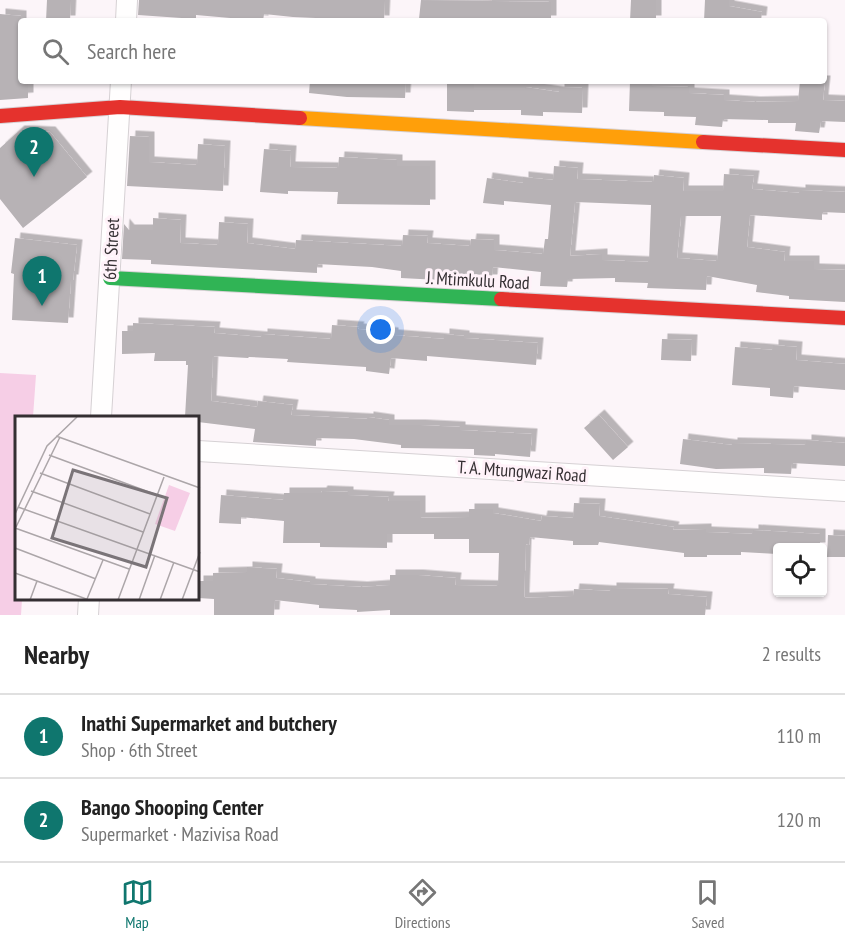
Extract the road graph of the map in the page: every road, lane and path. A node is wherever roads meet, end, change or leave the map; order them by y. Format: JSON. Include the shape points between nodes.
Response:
{"nodes":[{"id":1,"x":127,"y":0,"type":"edge"},
{"id":2,"x":126,"y":18,"type":"edge"},
{"id":3,"x":122,"y":84,"type":"edge"},
{"id":4,"x":120,"y":107,"type":"junction"},
{"id":5,"x":0,"y":116,"type":"edge"},
{"id":6,"x":845,"y":150,"type":"edge"},
{"id":7,"x":110,"y":278,"type":"junction"},
{"id":8,"x":845,"y":318,"type":"edge"},
{"id":9,"x":101,"y":416,"type":"edge"},
{"id":10,"x":200,"y":451,"type":"edge"},
{"id":11,"x":845,"y":491,"type":"edge"},
{"id":12,"x":89,"y":600,"type":"edge"},
{"id":13,"x":88,"y":615,"type":"edge"}],
"edges":[{"from":1,"to":2,"type":"street"},
{"from":3,"to":4,"type":"street","name":"6th Street"},
{"from":4,"to":5,"type":"street"},
{"from":4,"to":6,"type":"street"},
{"from":4,"to":7,"type":"street","name":"6th Street"},
{"from":7,"to":8,"type":"street","name":"J. Mtimkulu Road"},
{"from":7,"to":9,"type":"street","name":"6th Street"},
{"from":10,"to":11,"type":"street","name":"T. A. Mtungwazi Road"},
{"from":12,"to":13,"type":"street"}]}
